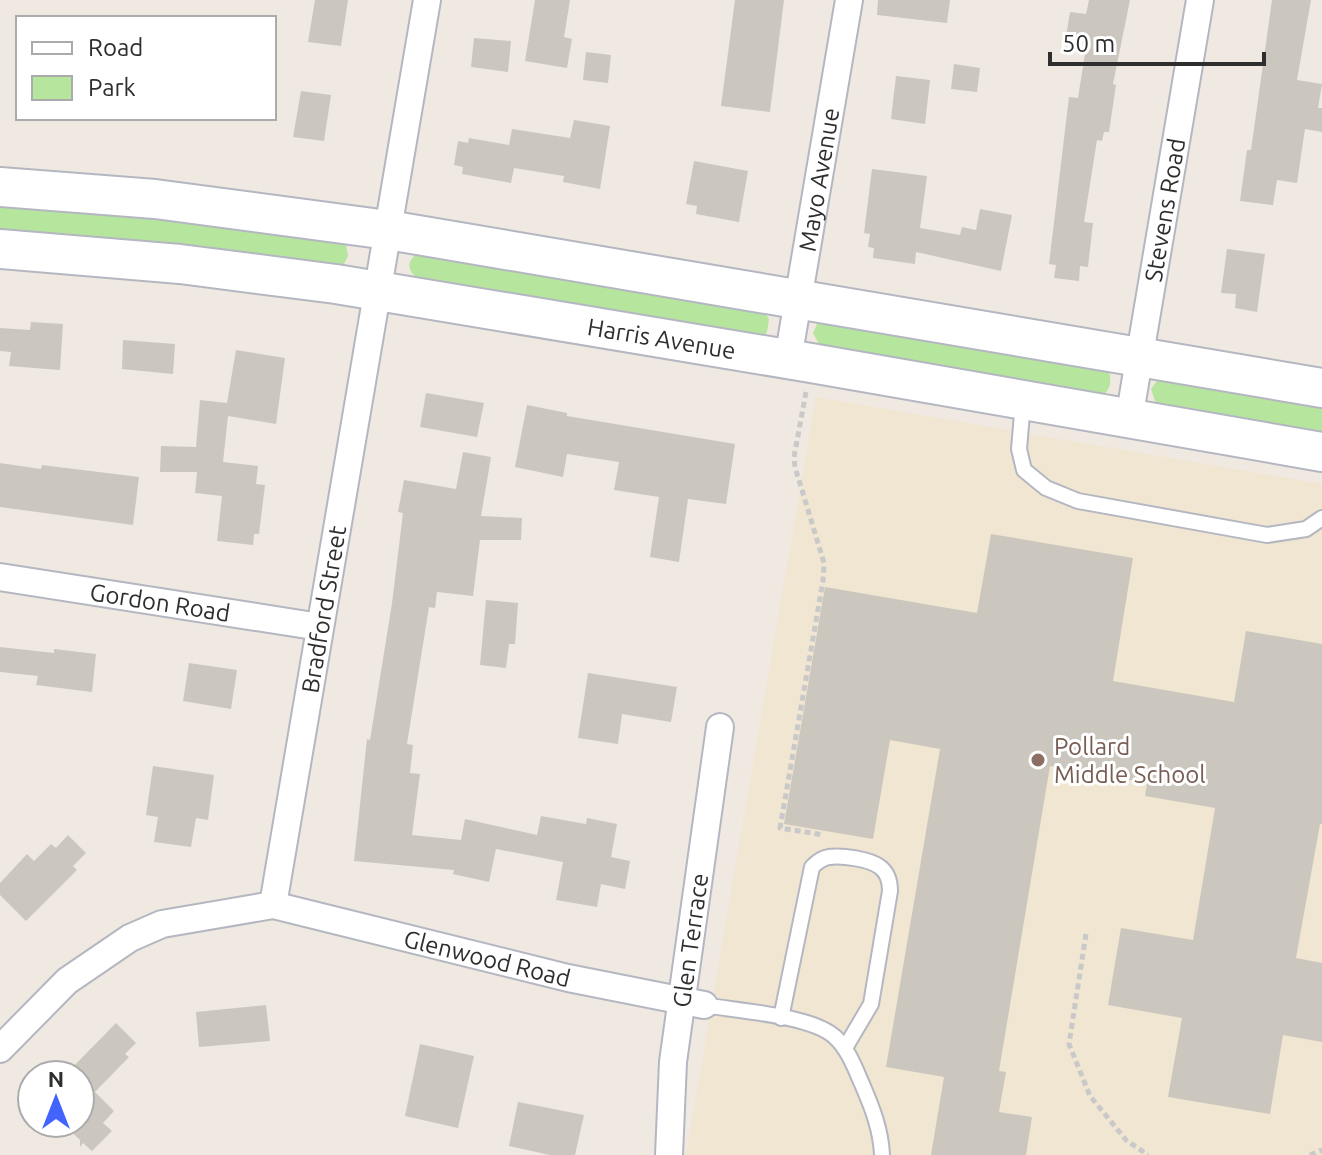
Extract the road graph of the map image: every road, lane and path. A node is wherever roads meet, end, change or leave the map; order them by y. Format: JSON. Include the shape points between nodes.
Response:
{"nodes":[{"id":1,"x":427,"y":0,"type":"edge"},
{"id":2,"x":849,"y":0,"type":"edge"},
{"id":3,"x":1200,"y":0,"type":"edge"},
{"id":4,"x":0,"y":187,"type":"edge"},
{"id":5,"x":388,"y":230,"type":"junction"},
{"id":6,"x":0,"y":249,"type":"edge"},
{"id":7,"x":378,"y":291,"type":"junction"},
{"id":8,"x":797,"y":300,"type":"junction"},
{"id":9,"x":1139,"y":357,"type":"junction"},
{"id":10,"x":799,"y":361,"type":"junction"},
{"id":11,"x":1322,"y":388,"type":"edge"},
{"id":12,"x":1023,"y":401,"type":"junction"},
{"id":13,"x":1129,"y":419,"type":"junction"},
{"id":14,"x":1322,"y":452,"type":"edge"},
{"id":15,"x":1322,"y":518,"type":"edge"},
{"id":16,"x":0,"y":577,"type":"edge"},
{"id":17,"x":320,"y":627,"type":"junction"},
{"id":18,"x":720,"y":727,"type":"dead end"},
{"id":19,"x":838,"y":837,"type":"dead end"},
{"id":20,"x":273,"y":905,"type":"junction"},
{"id":21,"x":1086,"y":934,"type":"dead end"},
{"id":22,"x":693,"y":1004,"type":"junction"},
{"id":23,"x":781,"y":1018,"type":"junction"},
{"id":24,"x":845,"y":1048,"type":"junction"},
{"id":25,"x":0,"y":1049,"type":"edge"},
{"id":26,"x":1322,"y":1150,"type":"edge"},
{"id":27,"x":669,"y":1155,"type":"edge"},
{"id":28,"x":882,"y":1155,"type":"edge"},
{"id":29,"x":1148,"y":1155,"type":"edge"},
{"id":30,"x":1310,"y":1155,"type":"edge"}],
"edges":[{"from":1,"to":5,"type":"street","name":"Bradford Street"},
{"from":2,"to":8,"type":"street","name":"Mayo Avenue"},
{"from":3,"to":9,"type":"street","name":"Stevens Road"},
{"from":4,"to":5,"type":"street","via":[[155,199]]},
{"from":5,"to":7,"type":"street","name":"Bradford Street"},
{"from":5,"to":8,"type":"street"},
{"from":6,"to":7,"type":"street","name":"Harris Avenue","via":[[223,269]]},
{"from":7,"to":10,"type":"street","name":"Harris Avenue"},
{"from":7,"to":17,"type":"street","name":"Bradford Street"},
{"from":8,"to":9,"type":"street"},
{"from":8,"to":10,"type":"street","name":"Mayo Avenue"},
{"from":9,"to":11,"type":"street"},
{"from":9,"to":13,"type":"street","name":"Stevens Road"},
{"from":10,"to":12,"type":"street","name":"Harris Avenue"},
{"from":10,"to":19,"type":"path","via":[[795,467],[824,563],[780,828]]},
{"from":12,"to":13,"type":"street","name":"Harris Avenue"},
{"from":12,"to":15,"type":"lane","via":[[1019,449],[1024,470],[1046,488],[1096,506],[1267,535],[1306,529]]},
{"from":13,"to":14,"type":"street","name":"Harris Avenue"},
{"from":16,"to":17,"type":"street","name":"Gordon Road"},
{"from":17,"to":20,"type":"street","name":"Bradford Street"},
{"from":18,"to":22,"type":"street","name":"Glen Terrace"},
{"from":20,"to":22,"type":"street","name":"Glenwood Road"},
{"from":20,"to":25,"type":"street","via":[[162,924],[130,938],[67,981]]},
{"from":21,"to":29,"type":"path","via":[[1069,1044],[1090,1096],[1126,1140]]},
{"from":22,"to":23,"type":"lane"},
{"from":22,"to":27,"type":"street","name":"Glen Terrace","via":[[673,1062]]},
{"from":23,"to":24,"type":"lane","via":[[823,1028]]},
{"from":23,"to":24,"type":"lane","via":[[812,867],[835,857],[880,867],[890,891],[871,1004]]},
{"from":24,"to":28,"type":"lane","via":[[876,1120]]},
{"from":26,"to":30,"type":"path"}]}
